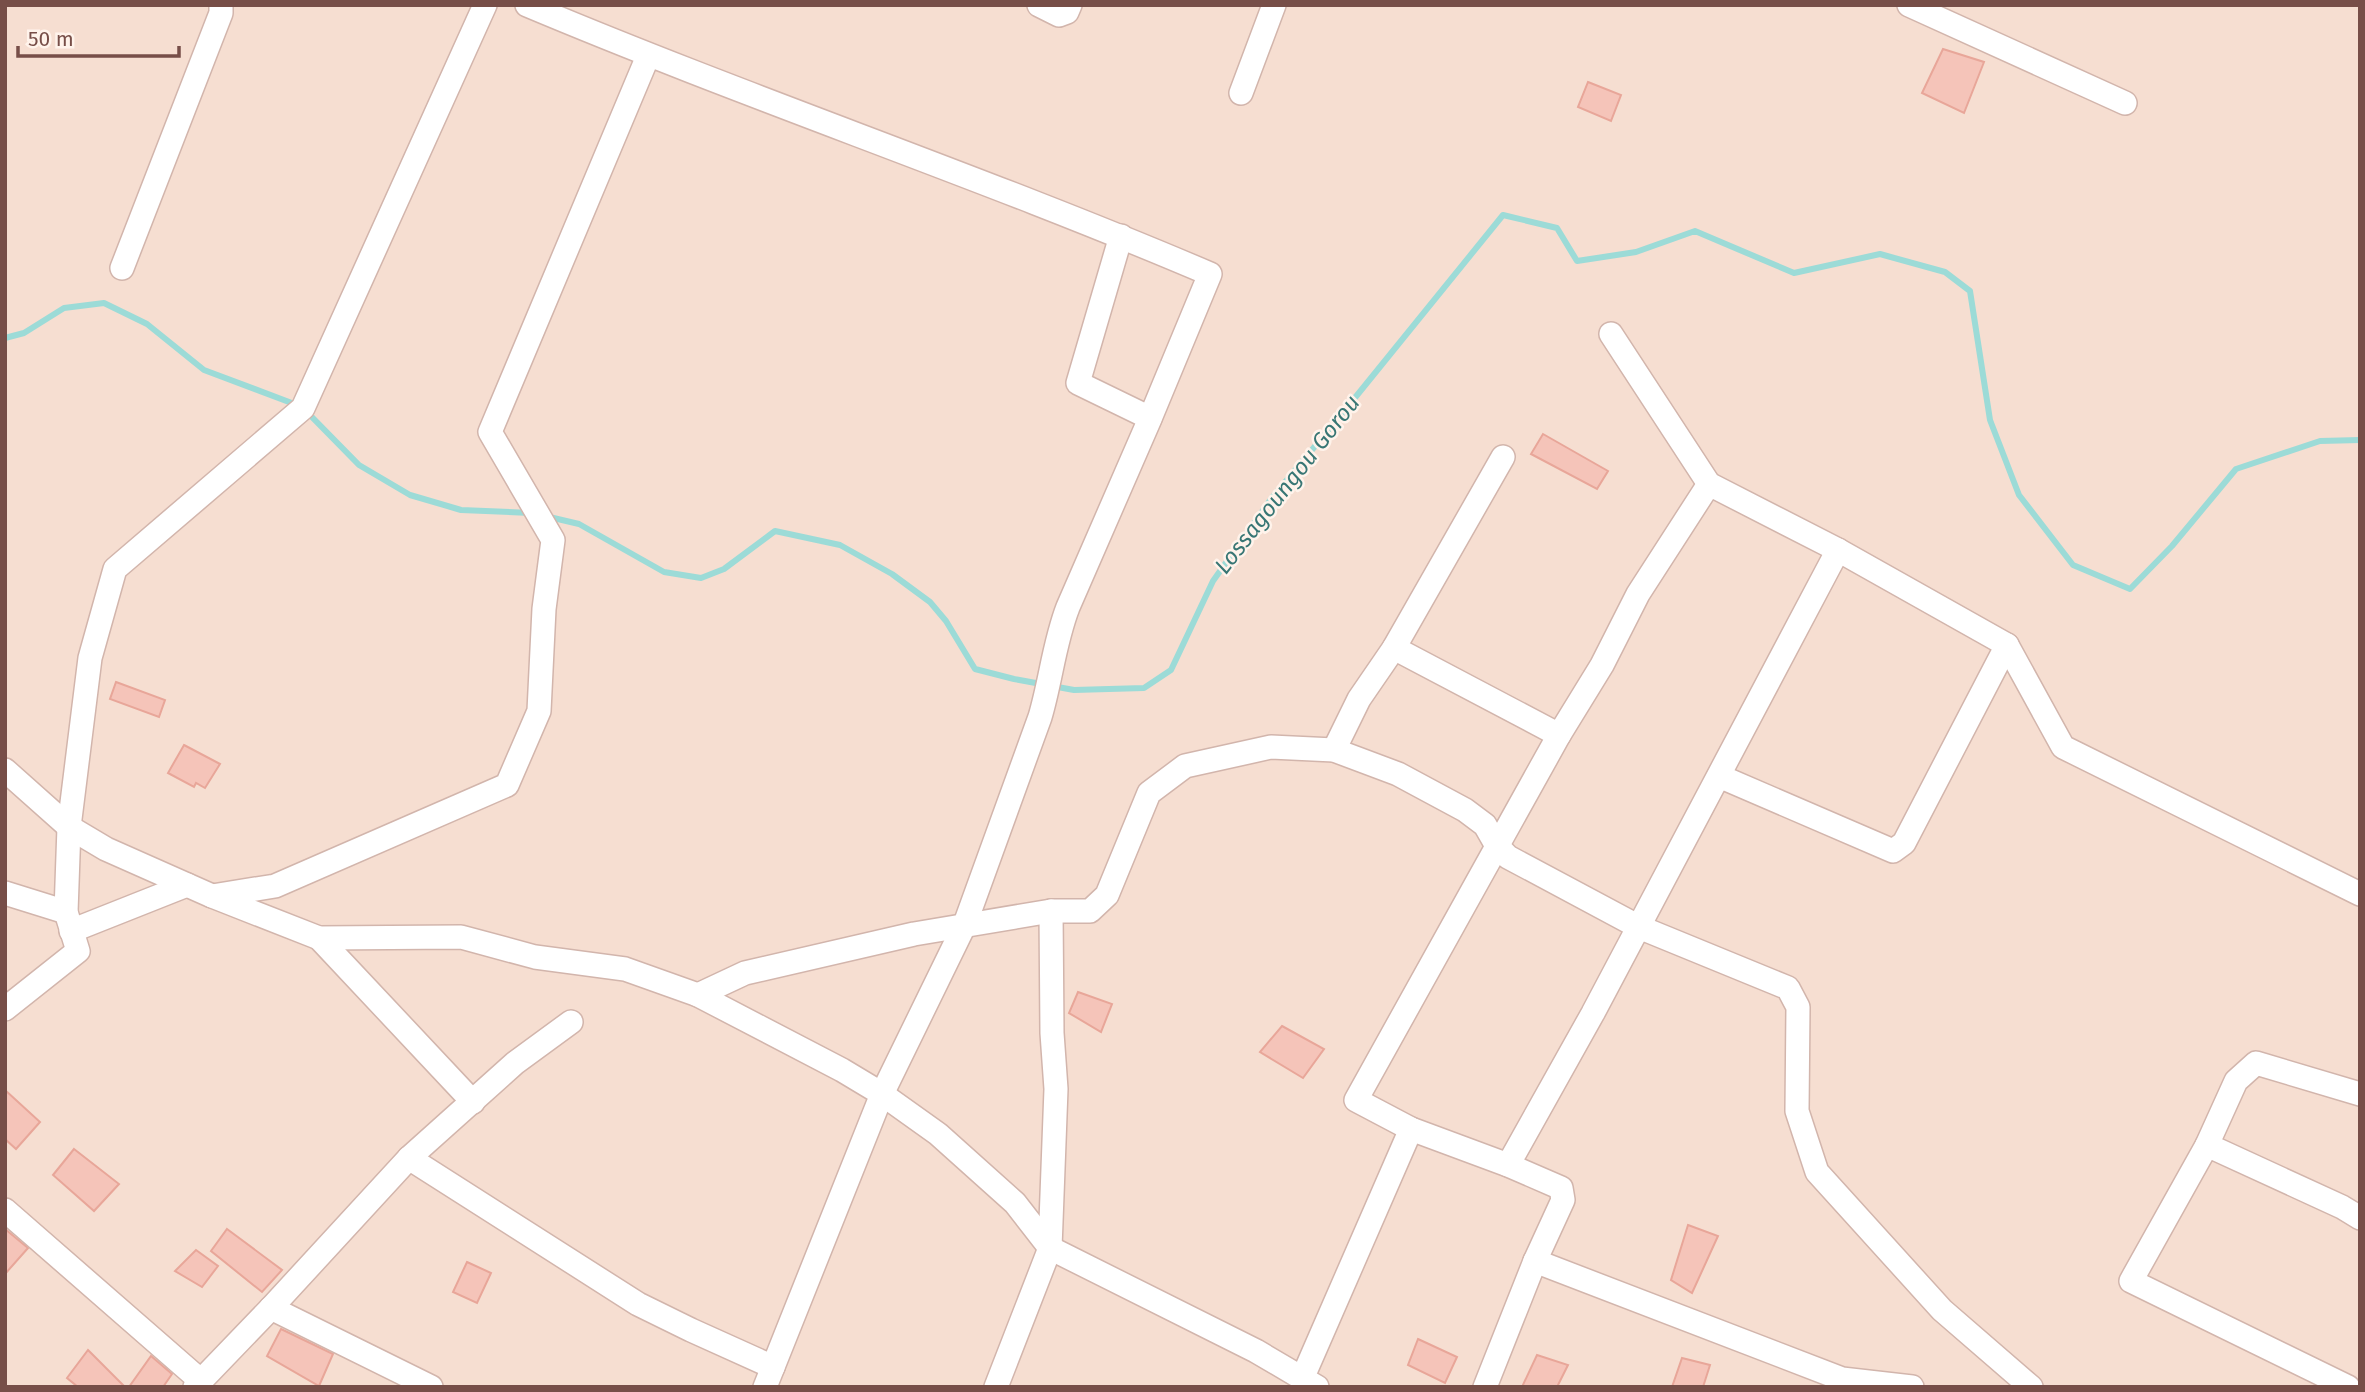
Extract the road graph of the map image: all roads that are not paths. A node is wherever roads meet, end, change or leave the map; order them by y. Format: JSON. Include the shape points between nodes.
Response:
{"nodes":[{"id":1,"x":221,"y":5,"type":"edge"},
{"id":2,"x":485,"y":5,"type":"edge"},
{"id":3,"x":527,"y":5,"type":"edge"},
{"id":4,"x":1039,"y":5,"type":"edge"},
{"id":5,"x":1070,"y":5,"type":"edge"},
{"id":6,"x":1274,"y":5,"type":"edge"},
{"id":7,"x":1909,"y":5,"type":"edge"},
{"id":8,"x":648,"y":56,"type":"junction"},
{"id":9,"x":1241,"y":93,"type":"dead end"},
{"id":10,"x":2125,"y":103,"type":"dead end"},
{"id":11,"x":1121,"y":236,"type":"junction"},
{"id":12,"x":122,"y":268,"type":"dead end"},
{"id":13,"x":1611,"y":334,"type":"dead end"},
{"id":14,"x":1150,"y":418,"type":"junction"},
{"id":15,"x":1503,"y":457,"type":"dead end"},
{"id":16,"x":1709,"y":484,"type":"junction"},
{"id":17,"x":1838,"y":550,"type":"junction"},
{"id":18,"x":2007,"y":645,"type":"junction"},
{"id":19,"x":1394,"y":648,"type":"junction"},
{"id":20,"x":1559,"y":735,"type":"junction"},
{"id":21,"x":1334,"y":750,"type":"junction"},
{"id":22,"x":5,"y":770,"type":"edge"},
{"id":23,"x":1719,"y":776,"type":"junction"},
{"id":24,"x":69,"y":827,"type":"junction"},
{"id":25,"x":1497,"y":846,"type":"junction"},
{"id":26,"x":187,"y":885,"type":"junction"},
{"id":27,"x":5,"y":893,"type":"edge"},
{"id":28,"x":2360,"y":894,"type":"edge"},
{"id":29,"x":212,"y":896,"type":"junction"},
{"id":30,"x":1051,"y":911,"type":"junction"},
{"id":31,"x":69,"y":922,"type":"junction"},
{"id":32,"x":965,"y":924,"type":"junction"},
{"id":33,"x":1639,"y":927,"type":"junction"},
{"id":34,"x":319,"y":939,"type":"junction"},
{"id":35,"x":698,"y":995,"type":"junction"},
{"id":36,"x":5,"y":1009,"type":"edge"},
{"id":37,"x":571,"y":1022,"type":"dead end"},
{"id":38,"x":882,"y":1094,"type":"junction"},
{"id":39,"x":2360,"y":1094,"type":"edge"},
{"id":40,"x":473,"y":1102,"type":"junction"},
{"id":41,"x":1411,"y":1129,"type":"junction"},
{"id":42,"x":2207,"y":1145,"type":"junction"},
{"id":43,"x":409,"y":1158,"type":"junction"},
{"id":44,"x":1508,"y":1165,"type":"junction"},
{"id":45,"x":5,"y":1210,"type":"edge"},
{"id":46,"x":2360,"y":1218,"type":"edge"},
{"id":47,"x":1050,"y":1248,"type":"junction"},
{"id":48,"x":1535,"y":1261,"type":"junction"},
{"id":49,"x":271,"y":1308,"type":"junction"},
{"id":50,"x":769,"y":1377,"type":"edge"},
{"id":51,"x":1309,"y":1383,"type":"edge"},
{"id":52,"x":198,"y":1384,"type":"edge"},
{"id":53,"x":431,"y":1387,"type":"edge"},
{"id":54,"x":996,"y":1387,"type":"edge"},
{"id":55,"x":1485,"y":1387,"type":"edge"},
{"id":56,"x":1912,"y":1387,"type":"edge"},
{"id":57,"x":2031,"y":1387,"type":"edge"},
{"id":58,"x":2348,"y":1387,"type":"edge"}],
"edges":[{"from":1,"to":12,"type":"street"},
{"from":2,"to":24,"type":"street","via":[[303,408],[115,569],[90,658]]},
{"from":3,"to":8,"type":"street"},
{"from":4,"to":5,"type":"street","via":[[1059,15]]},
{"from":6,"to":9,"type":"street"},
{"from":7,"to":10,"type":"street"},
{"from":8,"to":11,"type":"street"},
{"from":8,"to":29,"type":"street","via":[[489,432],[553,540],[539,712],[507,785],[275,886]]},
{"from":11,"to":14,"type":"street","via":[[1078,383]]},
{"from":11,"to":14,"type":"street","via":[[1210,274]]},
{"from":13,"to":16,"type":"street"},
{"from":14,"to":32,"type":"street","via":[[1058,632],[1040,717]]},
{"from":15,"to":19,"type":"street"},
{"from":16,"to":17,"type":"street"},
{"from":16,"to":20,"type":"street","via":[[1638,594]]},
{"from":17,"to":18,"type":"street"},
{"from":17,"to":23,"type":"street"},
{"from":18,"to":23,"type":"street","via":[[1904,843],[1893,851]]},
{"from":18,"to":28,"type":"street","via":[[2063,747]]},
{"from":19,"to":20,"type":"street"},
{"from":19,"to":21,"type":"street","via":[[1359,699]]},
{"from":20,"to":25,"type":"street"},
{"from":21,"to":25,"type":"street","via":[[1398,774],[1465,810],[1485,825]]},
{"from":21,"to":30,"type":"street","via":[[1271,747],[1185,766],[1149,793],[1107,895],[1090,911]]},
{"from":22,"to":24,"type":"street"},
{"from":23,"to":33,"type":"street"},
{"from":24,"to":26,"type":"street"},
{"from":24,"to":31,"type":"street"},
{"from":25,"to":33,"type":"street","via":[[1508,858]]},
{"from":25,"to":41,"type":"street","via":[[1356,1100]]},
{"from":26,"to":29,"type":"street"},
{"from":26,"to":31,"type":"street"},
{"from":27,"to":31,"type":"street"},
{"from":29,"to":34,"type":"street"},
{"from":30,"to":32,"type":"street"},
{"from":30,"to":47,"type":"street","via":[[1056,1103]]},
{"from":31,"to":36,"type":"street","via":[[78,951]]},
{"from":32,"to":35,"type":"street","via":[[745,973]]},
{"from":32,"to":38,"type":"street"},
{"from":33,"to":44,"type":"street"},
{"from":33,"to":57,"type":"street","via":[[1788,988],[1798,1007],[1797,1111],[1816,1172],[1942,1310]]},
{"from":34,"to":35,"type":"street","via":[[461,937],[535,957],[625,969]]},
{"from":34,"to":40,"type":"street"},
{"from":35,"to":38,"type":"street"},
{"from":37,"to":40,"type":"street","via":[[515,1063]]},
{"from":38,"to":47,"type":"street","via":[[938,1134],[1016,1203]]},
{"from":38,"to":50,"type":"street"},
{"from":39,"to":42,"type":"street","via":[[2256,1063],[2236,1081]]},
{"from":40,"to":43,"type":"street"},
{"from":41,"to":44,"type":"street"},
{"from":41,"to":51,"type":"street"},
{"from":42,"to":46,"type":"street"},
{"from":42,"to":58,"type":"street","via":[[2131,1281]]},
{"from":43,"to":49,"type":"street"},
{"from":43,"to":50,"type":"street","via":[[638,1304]]},
{"from":44,"to":48,"type":"street","via":[[1561,1188],[1563,1199]]},
{"from":45,"to":52,"type":"street"},
{"from":47,"to":51,"type":"street","via":[[1256,1351]]},
{"from":47,"to":54,"type":"street"},
{"from":48,"to":55,"type":"street"},
{"from":48,"to":56,"type":"street","via":[[1842,1379]]},
{"from":49,"to":52,"type":"street"},
{"from":49,"to":53,"type":"street"}]}
